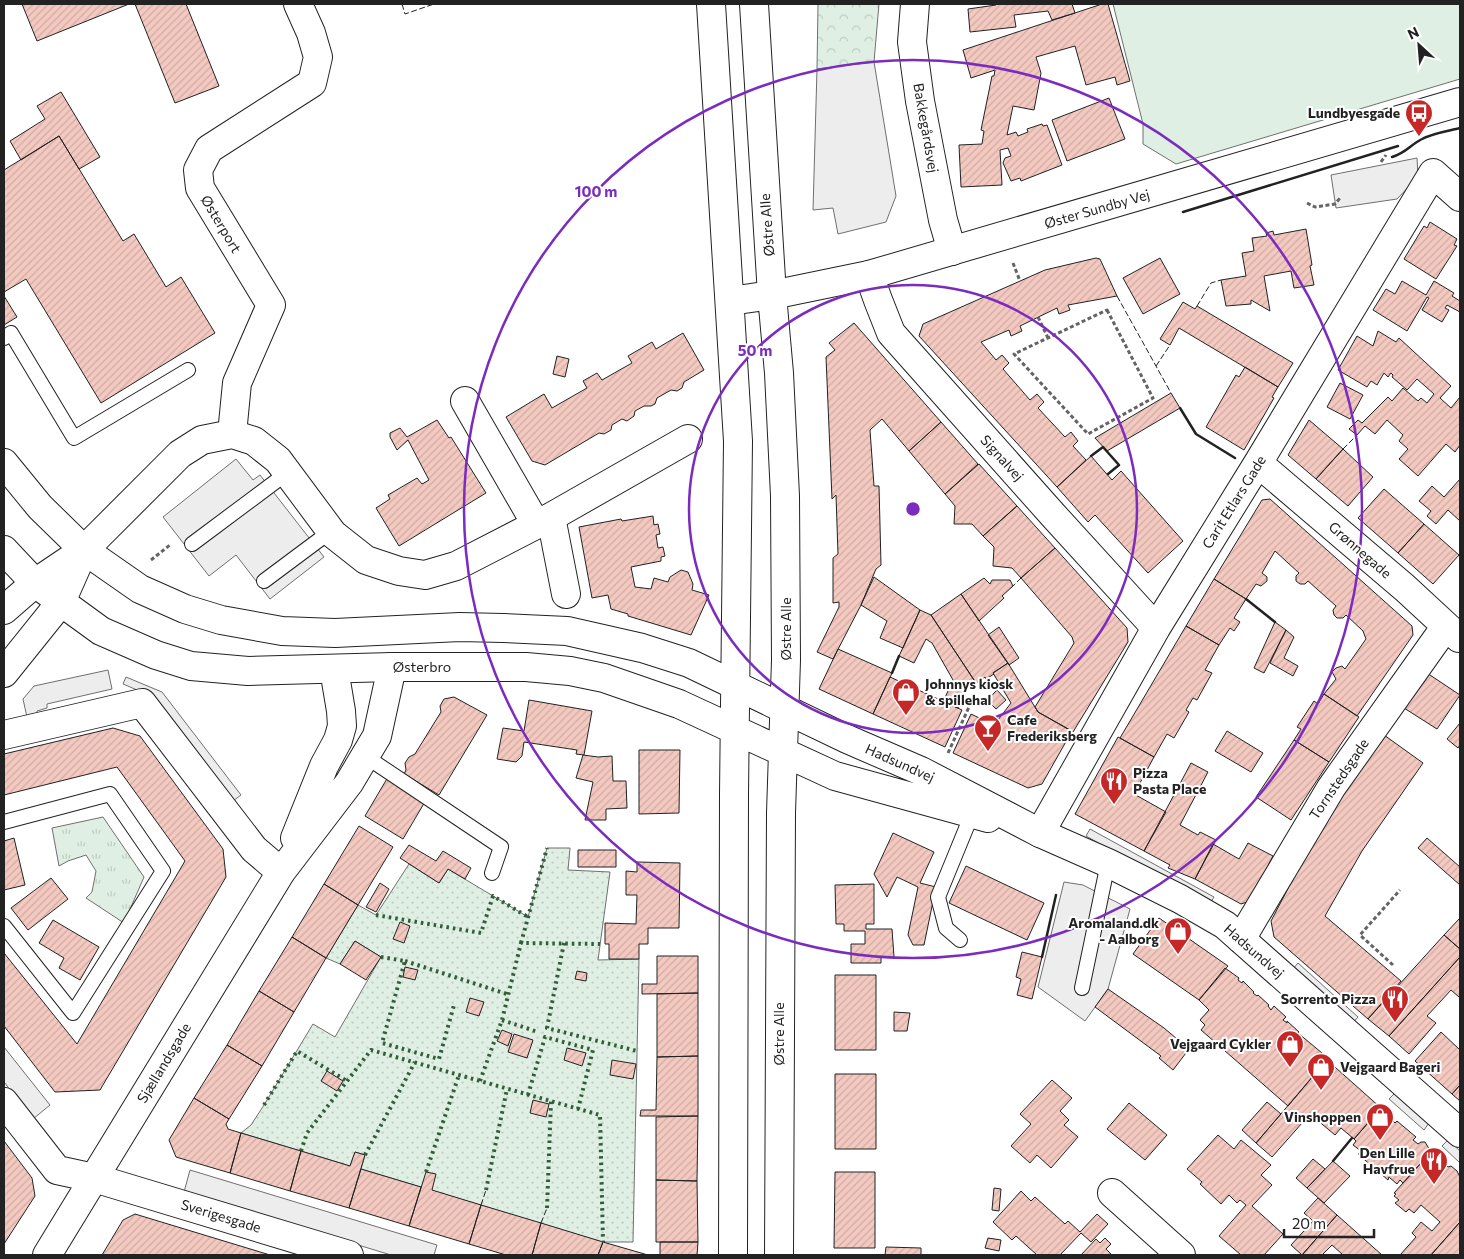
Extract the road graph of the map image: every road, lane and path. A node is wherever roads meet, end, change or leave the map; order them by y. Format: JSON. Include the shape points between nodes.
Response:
{"nodes":[{"id":1,"x":298,"y":4,"type":"edge"},
{"id":2,"x":711,"y":4,"type":"edge"},
{"id":3,"x":754,"y":4,"type":"edge"},
{"id":4,"x":915,"y":4,"type":"edge"},
{"id":5,"x":1460,"y":102,"type":"edge"},
{"id":6,"x":1386,"y":154,"type":"dead end"},
{"id":7,"x":1381,"y":162,"type":"dead end"},
{"id":8,"x":1460,"y":197,"type":"edge"},
{"id":9,"x":1340,"y":198,"type":"dead end"},
{"id":10,"x":1307,"y":203,"type":"dead end"},
{"id":11,"x":952,"y":252,"type":"junction"},
{"id":12,"x":869,"y":275,"type":"junction"},
{"id":13,"x":772,"y":295,"type":"junction"},
{"id":14,"x":730,"y":300,"type":"junction"},
{"id":15,"x":1038,"y":317,"type":"dead end"},
{"id":16,"x":4,"y":338,"type":"edge"},
{"id":17,"x":1048,"y":338,"type":"junction"},
{"id":18,"x":188,"y":370,"type":"dead end"},
{"id":19,"x":465,"y":401,"type":"dead end"},
{"id":20,"x":232,"y":434,"type":"junction"},
{"id":21,"x":688,"y":439,"type":"dead end"},
{"id":22,"x":4,"y":463,"type":"edge"},
{"id":23,"x":1258,"y":463,"type":"junction"},
{"id":24,"x":287,"y":472,"type":"junction"},
{"id":25,"x":543,"y":521,"type":"junction"},
{"id":26,"x":331,"y":531,"type":"junction"},
{"id":27,"x":192,"y":544,"type":"dead end"},
{"id":28,"x":4,"y":550,"type":"edge"},
{"id":29,"x":84,"y":550,"type":"junction"},
{"id":30,"x":264,"y":581,"type":"dead end"},
{"id":31,"x":35,"y":584,"type":"junction"},
{"id":32,"x":566,"y":594,"type":"dead end"},
{"id":33,"x":61,"y":602,"type":"junction"},
{"id":34,"x":4,"y":610,"type":"edge"},
{"id":35,"x":1156,"y":628,"type":"junction"},
{"id":36,"x":1453,"y":632,"type":"edge"},
{"id":37,"x":392,"y":667,"type":"junction"},
{"id":38,"x":334,"y":669,"type":"junction"},
{"id":39,"x":4,"y":674,"type":"edge"},
{"id":40,"x":735,"y":685,"type":"junction"},
{"id":41,"x":969,"y":707,"type":"dead end"},
{"id":42,"x":785,"y":709,"type":"junction"},
{"id":43,"x":735,"y":730,"type":"junction"},
{"id":44,"x":4,"y":735,"type":"edge"},
{"id":45,"x":784,"y":752,"type":"junction"},
{"id":46,"x":365,"y":756,"type":"junction"},
{"id":47,"x":936,"y":778,"type":"junction"},
{"id":48,"x":972,"y":814,"type":"junction"},
{"id":49,"x":4,"y":822,"type":"edge"},
{"id":50,"x":1040,"y":833,"type":"junction"},
{"id":51,"x":1108,"y":863,"type":"junction"},
{"id":52,"x":281,"y":872,"type":"junction"},
{"id":53,"x":492,"y":873,"type":"dead end"},
{"id":54,"x":1400,"y":890,"type":"dead end"},
{"id":55,"x":4,"y":926,"type":"edge"},
{"id":56,"x":1241,"y":939,"type":"junction"},
{"id":57,"x":960,"y":940,"type":"dead end"},
{"id":58,"x":1393,"y":965,"type":"dead end"},
{"id":59,"x":1082,"y":988,"type":"dead end"},
{"id":60,"x":4,"y":1102,"type":"edge"},
{"id":61,"x":1460,"y":1133,"type":"edge"},
{"id":62,"x":94,"y":1178,"type":"junction"},
{"id":63,"x":1112,"y":1192,"type":"dead end"},
{"id":64,"x":48,"y":1255,"type":"edge"},
{"id":65,"x":349,"y":1255,"type":"edge"},
{"id":66,"x":733,"y":1255,"type":"edge"},
{"id":67,"x":779,"y":1255,"type":"edge"},
{"id":68,"x":1182,"y":1255,"type":"edge"}],
"edges":[{"from":1,"to":20,"type":"street","name":"Østerport","via":[[318,57],[312,83],[210,149],[198,170],[200,188],[271,305],[237,383]]},
{"from":2,"to":14,"type":"street"},
{"from":3,"to":13,"type":"street","name":"Østre Alle"},
{"from":4,"to":11,"type":"street","name":"Bakkegårdsvej","via":[[912,42],[920,101]]},
{"from":5,"to":11,"type":"street","name":"Øster Sundby Vej"},
{"from":6,"to":7,"type":"path"},
{"from":8,"to":23,"type":"street","name":"Carit Etlars Gade","via":[[1433,173]]},
{"from":9,"to":10,"type":"path","via":[[1335,204],[1315,207]]},
{"from":11,"to":12,"type":"street","name":"Øster Sundby Vej"},
{"from":12,"to":13,"type":"street","name":"Øster Sundby Vej"},
{"from":12,"to":35,"type":"street","name":"Signalvej","via":[[891,333]]},
{"from":13,"to":14,"type":"street","name":"Øster Sundby Vej"},
{"from":13,"to":42,"type":"street","name":"Østre Alle","via":[[785,496]]},
{"from":14,"to":40,"type":"street","via":[[738,441]]},
{"from":15,"to":17,"type":"path"},
{"from":16,"to":18,"type":"lane","via":[[11,333],[74,438]]},
{"from":17,"to":17,"type":"path","via":[[1107,310],[1153,398],[1088,434],[1014,354]]},
{"from":19,"to":25,"type":"street"},
{"from":20,"to":24,"type":"street","via":[[254,441],[278,460]]},
{"from":20,"to":29,"type":"street","via":[[202,440],[180,454]]},
{"from":21,"to":25,"type":"street"},
{"from":22,"to":29,"type":"street","via":[[40,507]]},
{"from":23,"to":35,"type":"street","name":"Carit Etlars Gade"},
{"from":23,"to":36,"type":"street","name":"Grønnegade"},
{"from":24,"to":26,"type":"street"},
{"from":24,"to":27,"type":"lane"},
{"from":25,"to":26,"type":"street","via":[[456,566],[425,575],[399,571],[366,560]]},
{"from":25,"to":32,"type":"street"},
{"from":26,"to":30,"type":"lane"},
{"from":28,"to":31,"type":"street","name":"Østerbro"},
{"from":29,"to":31,"type":"street"},
{"from":29,"to":33,"type":"street"},
{"from":29,"to":40,"type":"street","via":[[140,589],[185,609],[221,620],[282,631],[460,627],[567,631],[689,662]]},
{"from":31,"to":33,"type":"street","name":"Østerbro"},
{"from":31,"to":34,"type":"street"},
{"from":33,"to":38,"type":"street","name":"Østerbro","via":[[102,631],[126,643],[191,666],[248,671]]},
{"from":33,"to":39,"type":"street"},
{"from":35,"to":50,"type":"street","name":"Carit Etlars Gade"},
{"from":36,"to":56,"type":"street","name":"Tornstedsgade","via":[[1331,788]]},
{"from":37,"to":38,"type":"street","name":"Østerbro"},
{"from":37,"to":43,"type":"street","name":"Østerbro","via":[[526,667],[570,671],[604,678],[678,704]]},
{"from":37,"to":46,"type":"street","name":"Sjællandsgade","via":[[377,736]]},
{"from":38,"to":52,"type":"street","name":"Sjællandsgade","via":[[342,726]]},
{"from":40,"to":42,"type":"street"},
{"from":40,"to":43,"type":"street"},
{"from":41,"to":47,"type":"path"},
{"from":42,"to":45,"type":"street","name":"Østre Alle"},
{"from":42,"to":47,"type":"street","name":"Hadsundvej"},
{"from":43,"to":45,"type":"street","name":"Østerbro"},
{"from":43,"to":66,"type":"street"},
{"from":44,"to":52,"type":"street","via":[[142,703],[254,848]]},
{"from":45,"to":48,"type":"street","name":"Hadsundvej","via":[[835,776]]},
{"from":45,"to":67,"type":"street","name":"Østre Alle"},
{"from":46,"to":52,"type":"street","name":"Sjællandsgade","via":[[349,783]]},
{"from":46,"to":53,"type":"lane","via":[[501,847]]},
{"from":47,"to":50,"type":"street","name":"Hadsundvej"},
{"from":48,"to":50,"type":"street","name":"Hadsundvej"},
{"from":48,"to":57,"type":"lane","via":[[938,897],[946,928]]},
{"from":49,"to":55,"type":"lane","via":[[110,794],[163,871],[73,1014]]},
{"from":50,"to":51,"type":"street","name":"Hadsundvej"},
{"from":51,"to":56,"type":"street","name":"Hadsundvej","via":[[1180,899],[1225,925]]},
{"from":51,"to":59,"type":"lane"},
{"from":52,"to":62,"type":"street","name":"Sjællandsgade"},
{"from":54,"to":58,"type":"path","via":[[1360,935]]},
{"from":56,"to":61,"type":"street","name":"Hadsundvej"},
{"from":60,"to":62,"type":"street","name":"Sverigesgade","via":[[57,1170]]},
{"from":62,"to":64,"type":"street","name":"Sjællandsgade"},
{"from":62,"to":65,"type":"street","name":"Sverigesgade"},
{"from":63,"to":68,"type":"street"}]}
